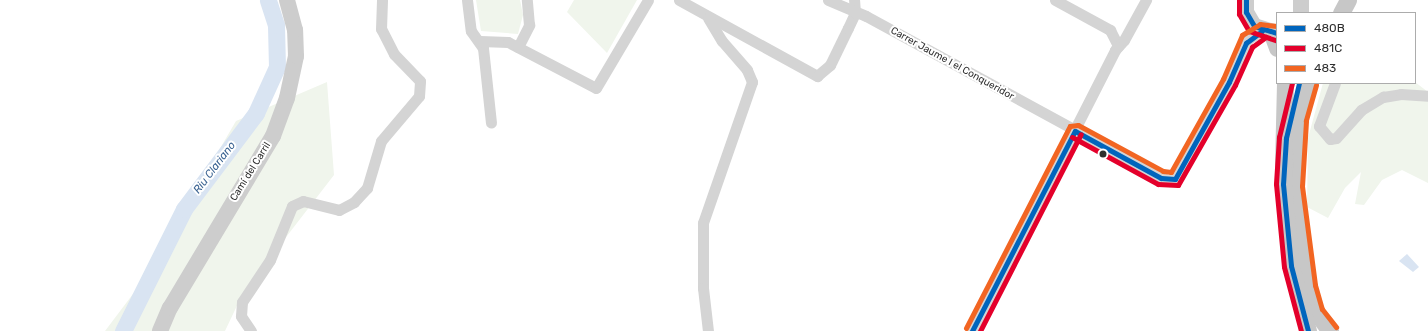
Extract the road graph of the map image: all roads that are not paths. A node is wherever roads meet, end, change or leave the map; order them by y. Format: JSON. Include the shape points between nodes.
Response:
{"nodes":[{"id":1,"x":287,"y":0,"type":"edge"},
{"id":2,"x":382,"y":0,"type":"edge"},
{"id":3,"x":467,"y":0,"type":"edge"},
{"id":4,"x":527,"y":0,"type":"edge"},
{"id":5,"x":648,"y":0,"type":"edge"},
{"id":6,"x":679,"y":0,"type":"edge"},
{"id":7,"x":828,"y":0,"type":"edge"},
{"id":8,"x":854,"y":0,"type":"edge"},
{"id":9,"x":1055,"y":0,"type":"edge"},
{"id":10,"x":1146,"y":0,"type":"edge"},
{"id":11,"x":1302,"y":0,"type":"edge"},
{"id":12,"x":1336,"y":0,"type":"edge"},
{"id":13,"x":1348,"y":0,"type":"edge"},
{"id":14,"x":1245,"y":1,"type":"edge"},
{"id":15,"x":1301,"y":12,"type":"edge"},
{"id":16,"x":1330,"y":12,"type":"edge"},
{"id":17,"x":1342,"y":12,"type":"edge"},
{"id":18,"x":855,"y":13,"type":"junction"},
{"id":19,"x":708,"y":18,"type":"junction"},
{"id":20,"x":1267,"y":37,"type":"edge"},
{"id":21,"x":480,"y":41,"type":"junction"},
{"id":22,"x":1118,"y":46,"type":"junction"},
{"id":23,"x":518,"y":47,"type":"junction"},
{"id":24,"x":1285,"y":84,"type":"edge"},
{"id":25,"x":1299,"y":84,"type":"edge"},
{"id":26,"x":1309,"y":84,"type":"edge"},
{"id":27,"x":1335,"y":84,"type":"edge"},
{"id":28,"x":1428,"y":96,"type":"edge"},
{"id":29,"x":491,"y":123,"type":"dead end"},
{"id":30,"x":1074,"y":131,"type":"junction"},
{"id":31,"x":1283,"y":184,"type":"junction"},
{"id":32,"x":160,"y":331,"type":"edge"},
{"id":33,"x":251,"y":331,"type":"edge"},
{"id":34,"x":708,"y":331,"type":"edge"},
{"id":35,"x":972,"y":331,"type":"edge"},
{"id":36,"x":1308,"y":331,"type":"edge"},
{"id":37,"x":1330,"y":331,"type":"edge"}],
"edges":[{"from":1,"to":32,"type":"street","name":"Camí del Carril","via":[[295,30],[296,56],[288,98],[274,136],[181,288]]},
{"from":2,"to":33,"type":"street","via":[[381,29],[394,54],[420,81],[419,96],[382,141],[367,188],[354,202],[339,210],[303,201],[292,206],[270,260],[242,302],[241,316]]},
{"from":3,"to":21,"type":"street","via":[[471,31]]},
{"from":4,"to":23,"type":"street","via":[[528,24]]},
{"from":5,"to":23,"type":"street","via":[[596,88]]},
{"from":6,"to":19,"type":"street"},
{"from":7,"to":18,"type":"street","name":"Carrer Jaume I el Conqueridor"},
{"from":8,"to":18,"type":"street"},
{"from":9,"to":22,"type":"street","via":[[1110,30]]},
{"from":10,"to":22,"type":"street"},
{"from":11,"to":15,"type":"street"},
{"from":12,"to":16,"type":"main road"},
{"from":13,"to":17,"type":"main road"},
{"from":14,"to":20,"type":"street","via":[[1249,20]]},
{"from":18,"to":19,"type":"street","via":[[830,65],[821,74],[814,75]]},
{"from":18,"to":30,"type":"street","name":"Carrer Jaume I el Conqueridor"},
{"from":19,"to":34,"type":"street","via":[[722,41],[747,70],[752,82],[703,223],[703,288]]},
{"from":20,"to":30,"type":"street","name":"Carrer Jaume I el Conqueridor","via":[[1229,82],[1175,179],[1161,178]]},
{"from":21,"to":23,"type":"street","via":[[498,40]]},
{"from":21,"to":29,"type":"street"},
{"from":22,"to":30,"type":"street"},
{"from":24,"to":31,"type":"main road"},
{"from":25,"to":31,"type":"main road","via":[[1286,138]]},
{"from":26,"to":37,"type":"main road","via":[[1299,120],[1295,186],[1308,286],[1316,312]]},
{"from":27,"to":28,"type":"street","via":[[1319,126],[1330,140],[1362,110],[1383,97],[1401,94]]},
{"from":30,"to":35,"type":"street"},
{"from":31,"to":36,"type":"main road","via":[[1291,266]]}]}
